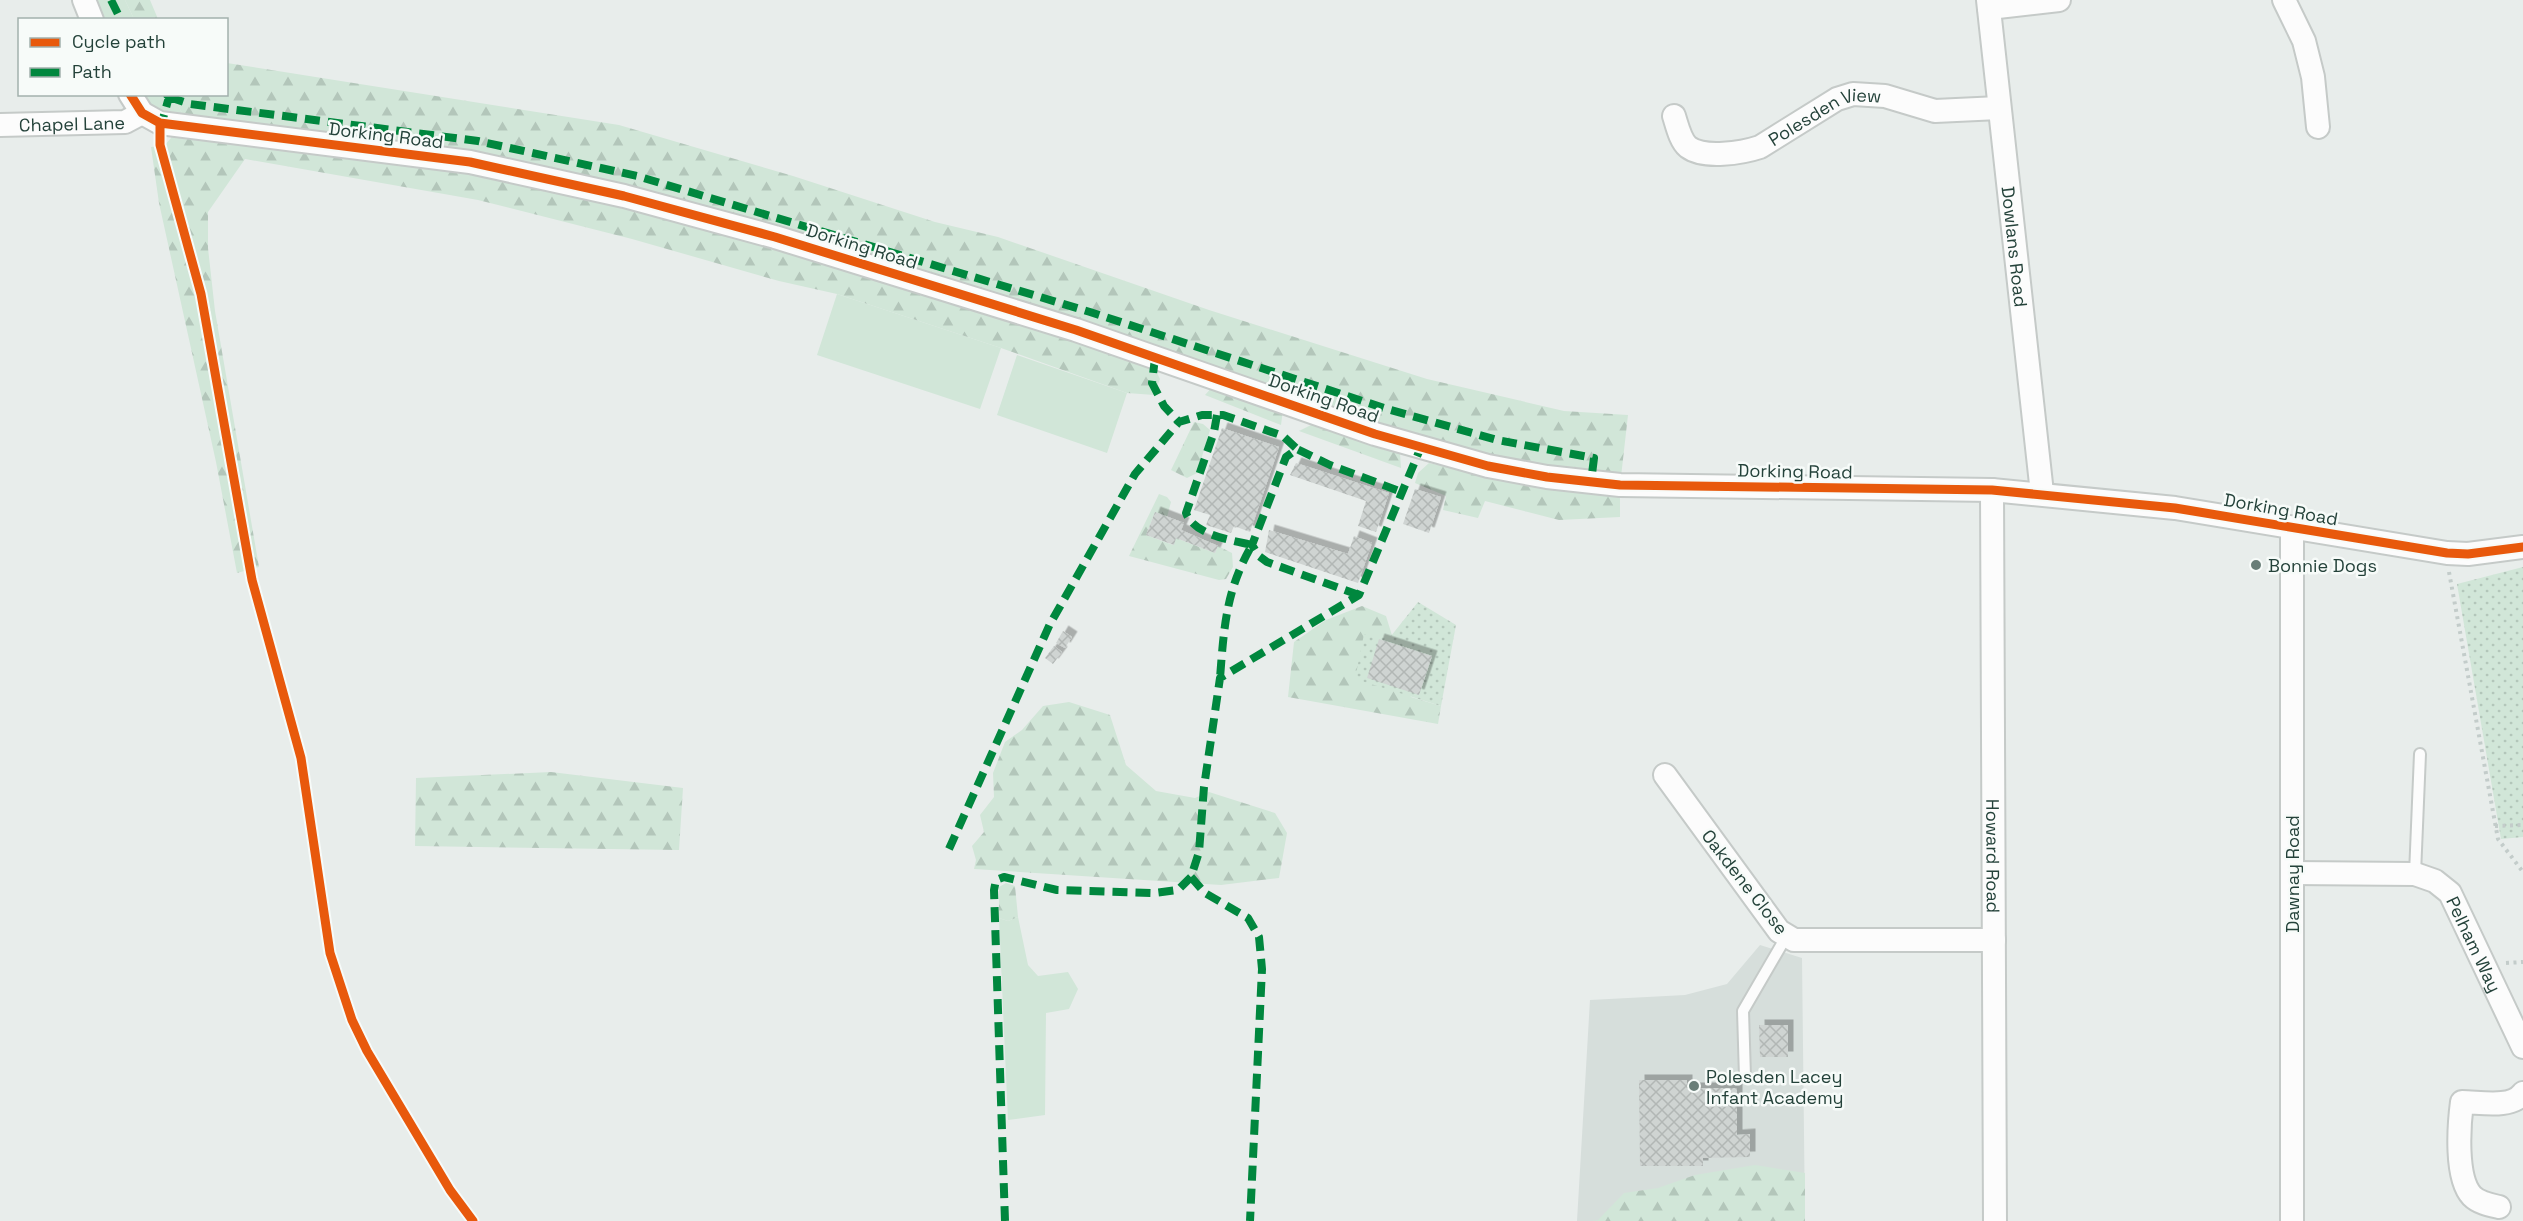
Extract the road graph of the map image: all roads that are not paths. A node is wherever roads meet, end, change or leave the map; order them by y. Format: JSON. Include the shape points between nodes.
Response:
{"nodes":[{"id":1,"x":84,"y":0,"type":"edge"},
{"id":2,"x":2059,"y":0,"type":"edge"},
{"id":3,"x":2284,"y":0,"type":"edge"},
{"id":4,"x":1989,"y":4,"type":"edge"},
{"id":5,"x":91,"y":18,"type":"edge"},
{"id":6,"x":136,"y":104,"type":"edge"},
{"id":7,"x":1998,"y":108,"type":"junction"},
{"id":8,"x":1674,"y":116,"type":"dead end"},
{"id":9,"x":0,"y":125,"type":"edge"},
{"id":10,"x":2318,"y":127,"type":"dead end"},
{"id":11,"x":1992,"y":490,"type":"junction"},
{"id":12,"x":2042,"y":493,"type":"junction"},
{"id":13,"x":2292,"y":528,"type":"junction"},
{"id":14,"x":2523,"y":547,"type":"edge"},
{"id":15,"x":2420,"y":754,"type":"dead end"},
{"id":16,"x":1665,"y":776,"type":"dead end"},
{"id":17,"x":2292,"y":873,"type":"junction"},
{"id":18,"x":2415,"y":874,"type":"junction"},
{"id":19,"x":1786,"y":937,"type":"junction"},
{"id":20,"x":1994,"y":940,"type":"junction"},
{"id":21,"x":2523,"y":1047,"type":"edge"},
{"id":22,"x":1745,"y":1077,"type":"dead end"},
{"id":23,"x":2523,"y":1093,"type":"edge"},
{"id":24,"x":2499,"y":1207,"type":"dead end"},
{"id":25,"x":1995,"y":1221,"type":"edge"},
{"id":26,"x":2292,"y":1221,"type":"edge"}],
"edges":[{"from":1,"to":5,"type":"street"},
{"from":2,"to":4,"type":"street"},
{"from":3,"to":10,"type":"street","via":[[2304,41],[2313,77]]},
{"from":4,"to":7,"type":"street","name":"Dowlans Road"},
{"from":6,"to":9,"type":"street","name":"Chapel Lane","via":[[125,122]]},
{"from":6,"to":11,"type":"street","name":"Dorking Road","via":[[160,123],[470,162],[624,196],[809,247],[1076,330],[1375,434],[1488,466],[1620,485]]},
{"from":7,"to":8,"type":"street","name":"Polesden View","via":[[1935,111],[1885,96],[1853,94],[1837,99],[1760,147],[1727,154],[1688,147]]},
{"from":7,"to":12,"type":"street","name":"Dowlans Road"},
{"from":11,"to":12,"type":"street","name":"Dorking Road"},
{"from":11,"to":20,"type":"street","name":"Howard Road"},
{"from":12,"to":13,"type":"street","name":"Dorking Road","via":[[2175,508]]},
{"from":13,"to":14,"type":"street","name":"Dorking Road","via":[[2447,553]]},
{"from":13,"to":17,"type":"street","name":"Dawnay Road"},
{"from":15,"to":18,"type":"lane"},
{"from":16,"to":19,"type":"street","name":"Oakdene Close"},
{"from":17,"to":18,"type":"street","name":"Pelham Way"},
{"from":17,"to":26,"type":"street","name":"Dawnay Road"},
{"from":18,"to":21,"type":"street","name":"Pelham Way","via":[[2435,881],[2450,893]]},
{"from":19,"to":20,"type":"street","name":"Oakdene Close"},
{"from":19,"to":22,"type":"lane","via":[[1743,1011]]},
{"from":20,"to":25,"type":"street","name":"Howard Road"},
{"from":23,"to":24,"type":"street","via":[[2504,1103],[2462,1102],[2460,1144],[2467,1187],[2473,1197]]}]}
